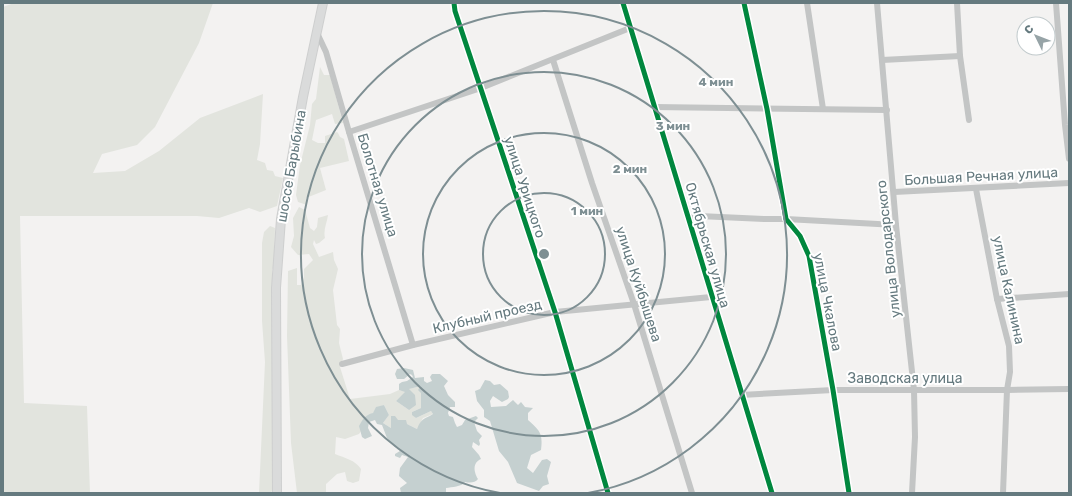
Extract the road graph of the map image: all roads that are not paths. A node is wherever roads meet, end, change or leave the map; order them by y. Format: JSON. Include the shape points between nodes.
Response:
{"nodes":[{"id":1,"x":323,"y":3,"type":"edge"},
{"id":2,"x":454,"y":3,"type":"edge"},
{"id":3,"x":623,"y":3,"type":"edge"},
{"id":4,"x":744,"y":3,"type":"edge"},
{"id":5,"x":807,"y":3,"type":"edge"},
{"id":6,"x":877,"y":3,"type":"edge"},
{"id":7,"x":957,"y":3,"type":"edge"},
{"id":8,"x":1056,"y":3,"type":"edge"},
{"id":9,"x":630,"y":28,"type":"junction"},
{"id":10,"x":317,"y":33,"type":"junction"},
{"id":11,"x":960,"y":56,"type":"junction"},
{"id":12,"x":553,"y":60,"type":"junction"},
{"id":13,"x":882,"y":60,"type":"junction"},
{"id":14,"x":481,"y":88,"type":"junction"},
{"id":15,"x":654,"y":106,"type":"junction"},
{"id":16,"x":767,"y":109,"type":"junction"},
{"id":17,"x":823,"y":109,"type":"junction"},
{"id":18,"x":886,"y":110,"type":"junction"},
{"id":19,"x":969,"y":120,"type":"dead end"},
{"id":20,"x":349,"y":132,"type":"junction"},
{"id":21,"x":1069,"y":159,"type":"edge"},
{"id":22,"x":1069,"y":183,"type":"edge"},
{"id":23,"x":976,"y":189,"type":"junction"},
{"id":24,"x":894,"y":192,"type":"junction"},
{"id":25,"x":689,"y":218,"type":"junction"},
{"id":26,"x":786,"y":219,"type":"junction"},
{"id":27,"x":896,"y":225,"type":"junction"},
{"id":28,"x":1069,"y":294,"type":"edge"},
{"id":29,"x":711,"y":297,"type":"junction"},
{"id":30,"x":997,"y":300,"type":"junction"},
{"id":31,"x":634,"y":304,"type":"junction"},
{"id":32,"x":554,"y":312,"type":"junction"},
{"id":33,"x":414,"y":345,"type":"junction"},
{"id":34,"x":342,"y":364,"type":"dead end"},
{"id":35,"x":1069,"y":389,"type":"edge"},
{"id":36,"x":833,"y":390,"type":"junction"},
{"id":37,"x":914,"y":390,"type":"junction"},
{"id":38,"x":1007,"y":390,"type":"junction"},
{"id":39,"x":741,"y":395,"type":"junction"},
{"id":40,"x":277,"y":493,"type":"edge"},
{"id":41,"x":608,"y":493,"type":"edge"},
{"id":42,"x":692,"y":493,"type":"edge"},
{"id":43,"x":772,"y":493,"type":"edge"},
{"id":44,"x":849,"y":493,"type":"edge"},
{"id":45,"x":912,"y":493,"type":"edge"},
{"id":46,"x":1003,"y":493,"type":"edge"}],
"edges":[{"from":1,"to":10,"type":"main road","name":"шоссе Барыбина"},
{"from":2,"to":14,"type":"street","name":"улица Урицкого"},
{"from":3,"to":9,"type":"street","name":"Октябрьская улица"},
{"from":4,"to":16,"type":"street","name":"улица Чкалова"},
{"from":5,"to":17,"type":"street"},
{"from":6,"to":13,"type":"street","name":"улица Володарского"},
{"from":7,"to":11,"type":"street"},
{"from":8,"to":21,"type":"street"},
{"from":9,"to":12,"type":"street"},
{"from":9,"to":15,"type":"street","name":"Октябрьская улица"},
{"from":10,"to":20,"type":"street","name":"Болотная улица","via":[[326,52]]},
{"from":10,"to":40,"type":"main road","name":"шоссе Барыбина","via":[[281,219],[276,288]]},
{"from":11,"to":13,"type":"street"},
{"from":11,"to":19,"type":"street"},
{"from":12,"to":14,"type":"street"},
{"from":12,"to":31,"type":"street","name":"улица Куйбышева"},
{"from":13,"to":18,"type":"street","name":"улица Володарского"},
{"from":14,"to":20,"type":"street"},
{"from":14,"to":32,"type":"street","name":"улица Урицкого"},
{"from":15,"to":16,"type":"street"},
{"from":15,"to":25,"type":"street","name":"Октябрьская улица"},
{"from":16,"to":17,"type":"street"},
{"from":16,"to":26,"type":"street","name":"улица Чкалова"},
{"from":17,"to":18,"type":"street"},
{"from":18,"to":24,"type":"street","name":"улица Володарского"},
{"from":20,"to":33,"type":"street","name":"Болотная улица"},
{"from":22,"to":23,"type":"street","name":"Большая Речная улица"},
{"from":23,"to":24,"type":"street","name":"Большая Речная улица"},
{"from":23,"to":30,"type":"street","name":"улица Калинина"},
{"from":24,"to":27,"type":"street","name":"улица Володарского"},
{"from":25,"to":26,"type":"street","via":[[699,216]]},
{"from":25,"to":29,"type":"street","name":"Октябрьская улица"},
{"from":26,"to":27,"type":"street"},
{"from":26,"to":36,"type":"street","name":"улица Чкалова","via":[[800,236],[809,256]]},
{"from":27,"to":37,"type":"street","name":"улица Володарского"},
{"from":28,"to":30,"type":"street"},
{"from":29,"to":31,"type":"street","name":"Клубный проезд"},
{"from":29,"to":39,"type":"street","name":"Октябрьская улица"},
{"from":30,"to":38,"type":"street","name":"улица Калинина","via":[[1009,346],[1010,372]]},
{"from":31,"to":32,"type":"street","name":"Клубный проезд"},
{"from":31,"to":42,"type":"street","name":"улица Куйбышева"},
{"from":32,"to":33,"type":"street","name":"Клубный проезд"},
{"from":32,"to":41,"type":"street","name":"улица Урицкого"},
{"from":33,"to":34,"type":"street","name":"Клубный проезд"},
{"from":35,"to":38,"type":"street","name":"Заводская улица"},
{"from":36,"to":37,"type":"street","name":"Заводская улица"},
{"from":36,"to":39,"type":"street","name":"Заводская улица"},
{"from":36,"to":44,"type":"street","name":"улица Чкалова"},
{"from":37,"to":38,"type":"street","name":"Заводская улица"},
{"from":37,"to":45,"type":"street","name":"улица Володарского"},
{"from":38,"to":46,"type":"street","name":"улица Калинина"},
{"from":39,"to":43,"type":"street","name":"Октябрьская улица"}]}
